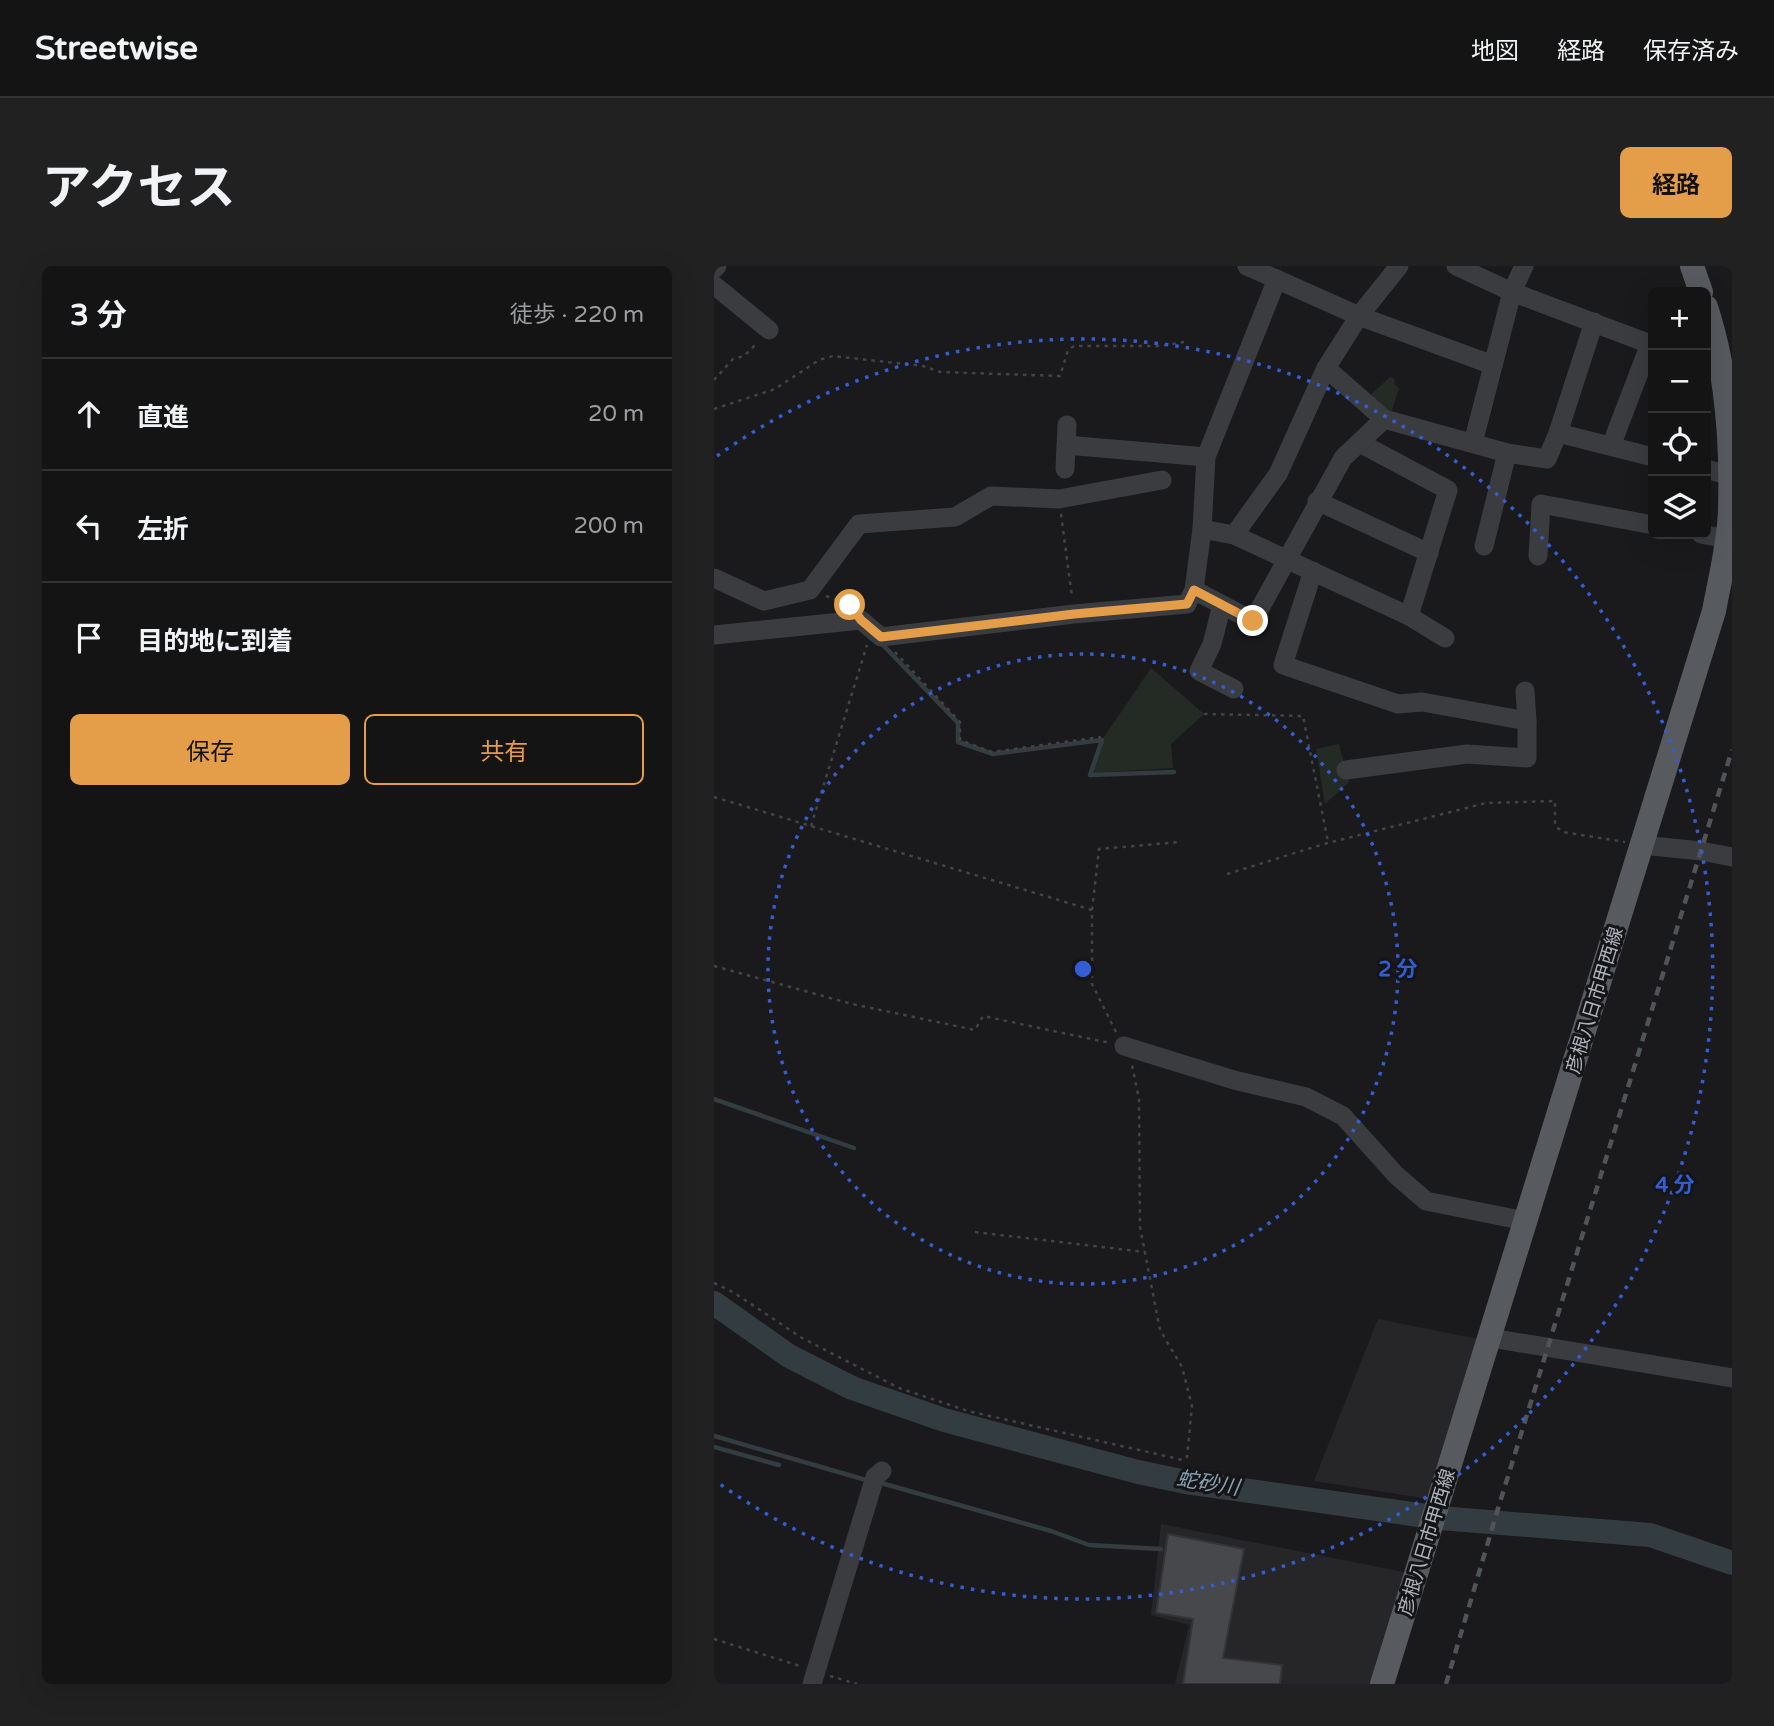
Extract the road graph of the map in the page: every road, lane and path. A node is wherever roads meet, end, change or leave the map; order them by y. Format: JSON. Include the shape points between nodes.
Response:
{"nodes":[{"id":1,"x":1247,"y":266,"type":"edge"},
{"id":2,"x":1399,"y":266,"type":"edge"},
{"id":3,"x":1456,"y":266,"type":"edge"},
{"id":4,"x":1524,"y":266,"type":"edge"},
{"id":5,"x":1692,"y":266,"type":"edge"},
{"id":6,"x":1277,"y":279,"type":"junction"},
{"id":7,"x":714,"y":285,"type":"edge"},
{"id":8,"x":1699,"y":287,"type":"edge"},
{"id":9,"x":1512,"y":292,"type":"junction"},
{"id":10,"x":1359,"y":316,"type":"junction"},
{"id":11,"x":1594,"y":322,"type":"junction"},
{"id":12,"x":769,"y":330,"type":"joint"},
{"id":13,"x":1711,"y":330,"type":"edge"},
{"id":14,"x":1184,"y":342,"type":"dead end"},
{"id":15,"x":1493,"y":365,"type":"junction"},
{"id":16,"x":1326,"y":369,"type":"junction"},
{"id":17,"x":714,"y":380,"type":"edge"},
{"id":18,"x":714,"y":409,"type":"edge"},
{"id":19,"x":1384,"y":419,"type":"junction"},
{"id":20,"x":1067,"y":425,"type":"dead end"},
{"id":21,"x":1558,"y":433,"type":"junction"},
{"id":22,"x":1731,"y":437,"type":"edge"},
{"id":23,"x":1360,"y":443,"type":"junction"},
{"id":24,"x":1472,"y":443,"type":"junction"},
{"id":25,"x":1066,"y":445,"type":"junction"},
{"id":26,"x":1611,"y":446,"type":"junction"},
{"id":27,"x":1507,"y":453,"type":"junction"},
{"id":28,"x":1648,"y":456,"type":"edge"},
{"id":29,"x":1206,"y":457,"type":"junction"},
{"id":30,"x":1065,"y":469,"type":"dead end"},
{"id":31,"x":1711,"y":470,"type":"edge"},
{"id":32,"x":1731,"y":475,"type":"edge"},
{"id":33,"x":1162,"y":480,"type":"dead end"},
{"id":34,"x":1059,"y":499,"type":"junction"},
{"id":35,"x":1318,"y":501,"type":"junction"},
{"id":36,"x":1648,"y":524,"type":"edge"},
{"id":37,"x":1202,"y":529,"type":"junction"},
{"id":38,"x":1234,"y":535,"type":"junction"},
{"id":39,"x":1711,"y":536,"type":"edge"},
{"id":40,"x":1727,"y":539,"type":"junction"},
{"id":41,"x":1484,"y":546,"type":"dead end"},
{"id":42,"x":1429,"y":553,"type":"junction"},
{"id":43,"x":1538,"y":556,"type":"dead end"},
{"id":44,"x":1286,"y":559,"type":"junction"},
{"id":45,"x":1313,"y":572,"type":"junction"},
{"id":46,"x":714,"y":579,"type":"edge"},
{"id":47,"x":810,"y":590,"type":"junction"},
{"id":48,"x":1194,"y":590,"type":"junction"},
{"id":49,"x":1222,"y":605,"type":"junction"},
{"id":50,"x":1074,"y":614,"type":"junction"},
{"id":51,"x":1409,"y":616,"type":"junction"},
{"id":52,"x":872,"y":628,"type":"junction"},
{"id":53,"x":714,"y":635,"type":"edge"},
{"id":54,"x":1445,"y":638,"type":"dead end"},
{"id":55,"x":1234,"y":689,"type":"dead end"},
{"id":56,"x":1525,"y":691,"type":"dead end"},
{"id":57,"x":1204,"y":714,"type":"dead end"},
{"id":58,"x":1527,"y":721,"type":"junction"},
{"id":59,"x":1101,"y":737,"type":"dead end"},
{"id":60,"x":1346,"y":770,"type":"dead end"},
{"id":61,"x":714,"y":797,"type":"edge"},
{"id":62,"x":811,"y":826,"type":"junction"},
{"id":63,"x":1179,"y":842,"type":"dead end"},
{"id":64,"x":1328,"y":843,"type":"junction"},
{"id":65,"x":1642,"y":845,"type":"junction"},
{"id":66,"x":1732,"y":857,"type":"edge"},
{"id":67,"x":1227,"y":874,"type":"dead end"},
{"id":68,"x":1092,"y":910,"type":"junction"},
{"id":69,"x":714,"y":966,"type":"edge"},
{"id":70,"x":1124,"y":1046,"type":"junction"},
{"id":71,"x":1525,"y":1221,"type":"junction"},
{"id":72,"x":975,"y":1232,"type":"dead end"},
{"id":73,"x":1144,"y":1252,"type":"junction"},
{"id":74,"x":714,"y":1283,"type":"edge"},
{"id":75,"x":1491,"y":1338,"type":"junction"},
{"id":76,"x":1732,"y":1378,"type":"edge"},
{"id":77,"x":877,"y":1479,"type":"dead end"},
{"id":78,"x":714,"y":1639,"type":"edge"},
{"id":79,"x":814,"y":1678,"type":"edge"},
{"id":80,"x":857,"y":1684,"type":"edge"},
{"id":81,"x":1382,"y":1684,"type":"edge"}],
"edges":[{"from":1,"to":6,"type":"street"},
{"from":2,"to":10,"type":"street"},
{"from":3,"to":9,"type":"street"},
{"from":4,"to":9,"type":"street"},
{"from":5,"to":8,"type":"main road"},
{"from":6,"to":10,"type":"street"},
{"from":6,"to":29,"type":"street"},
{"from":7,"to":12,"type":"street"},
{"from":9,"to":11,"type":"street"},
{"from":9,"to":15,"type":"street"},
{"from":10,"to":15,"type":"street"},
{"from":10,"to":16,"type":"street"},
{"from":11,"to":21,"type":"street"},
{"from":11,"to":26,"type":"street","via":[[1650,344]]},
{"from":12,"to":17,"type":"path"},
{"from":13,"to":22,"type":"main road","name":"彦根八日市甲西線"},
{"from":14,"to":18,"type":"path","via":[[1074,345],[1060,376],[940,372],[834,356],[819,360],[775,389]]},
{"from":15,"to":24,"type":"street"},
{"from":16,"to":19,"type":"street"},
{"from":16,"to":38,"type":"street","via":[[1278,474]]},
{"from":19,"to":23,"type":"street"},
{"from":19,"to":24,"type":"street"},
{"from":20,"to":25,"type":"street"},
{"from":21,"to":26,"type":"street"},
{"from":21,"to":27,"type":"street","via":[[1547,459]]},
{"from":22,"to":32,"type":"main road","name":"彦根八日市甲西線"},
{"from":23,"to":35,"type":"street","via":[[1343,458]]},
{"from":23,"to":42,"type":"street","via":[[1448,490]]},
{"from":24,"to":27,"type":"street"},
{"from":25,"to":29,"type":"street"},
{"from":25,"to":30,"type":"street"},
{"from":26,"to":28,"type":"street"},
{"from":27,"to":41,"type":"street"},
{"from":29,"to":37,"type":"street"},
{"from":31,"to":32,"type":"street"},
{"from":32,"to":40,"type":"main road","name":"彦根八日市甲西線"},
{"from":33,"to":34,"type":"street"},
{"from":34,"to":47,"type":"street","via":[[991,496],[955,517],[859,524]]},
{"from":34,"to":50,"type":"path"},
{"from":35,"to":42,"type":"street"},
{"from":35,"to":44,"type":"street"},
{"from":36,"to":43,"type":"street","via":[[1541,504]]},
{"from":37,"to":38,"type":"street"},
{"from":37,"to":48,"type":"street"},
{"from":38,"to":44,"type":"street"},
{"from":39,"to":40,"type":"street"},
{"from":40,"to":65,"type":"main road","name":"彦根八日市甲西線","via":[[1714,611]]},
{"from":42,"to":51,"type":"street"},
{"from":44,"to":45,"type":"street"},
{"from":44,"to":49,"type":"street","via":[[1253,621]]},
{"from":45,"to":51,"type":"street"},
{"from":45,"to":58,"type":"street","via":[[1283,665],[1398,704],[1422,702]]},
{"from":46,"to":47,"type":"street","via":[[764,601]]},
{"from":47,"to":52,"type":"path","via":[[850,605]]},
{"from":48,"to":49,"type":"street"},
{"from":48,"to":50,"type":"street","via":[[1187,604]]},
{"from":49,"to":55,"type":"street","via":[[1199,671]]},
{"from":50,"to":52,"type":"street"},
{"from":51,"to":54,"type":"street"},
{"from":52,"to":53,"type":"street"},
{"from":52,"to":59,"type":"path","via":[[960,722],[960,740],[992,752]]},
{"from":52,"to":62,"type":"path"},
{"from":56,"to":58,"type":"street"},
{"from":57,"to":64,"type":"path","via":[[1303,716]]},
{"from":58,"to":60,"type":"street","via":[[1527,758],[1467,754]]},
{"from":61,"to":62,"type":"path"},
{"from":62,"to":68,"type":"path"},
{"from":63,"to":68,"type":"path","via":[[1099,849]]},
{"from":64,"to":65,"type":"path","via":[[1486,803],[1555,801],[1555,826],[1563,832]]},
{"from":64,"to":67,"type":"path"},
{"from":65,"to":66,"type":"street"},
{"from":65,"to":71,"type":"main road","name":"彦根八日市甲西線"},
{"from":68,"to":70,"type":"path","via":[[1092,984]]},
{"from":69,"to":70,"type":"path","via":[[852,1004],[975,1030],[983,1016]]},
{"from":70,"to":71,"type":"street","via":[[1306,1097],[1343,1116],[1426,1201]]},
{"from":70,"to":73,"type":"path","via":[[1135,1072],[1139,1099]]},
{"from":71,"to":75,"type":"main road","name":"彦根八日市甲西線"},
{"from":72,"to":73,"type":"path"},
{"from":73,"to":74,"type":"path","via":[[1160,1330],[1182,1367],[1192,1406],[1183,1460],[968,1411],[899,1388],[802,1338]]},
{"from":75,"to":76,"type":"street"},
{"from":75,"to":81,"type":"main road","name":"彦根八日市甲西線"},
{"from":77,"to":79,"type":"street"},
{"from":78,"to":79,"type":"path"},
{"from":79,"to":80,"type":"path"}]}
